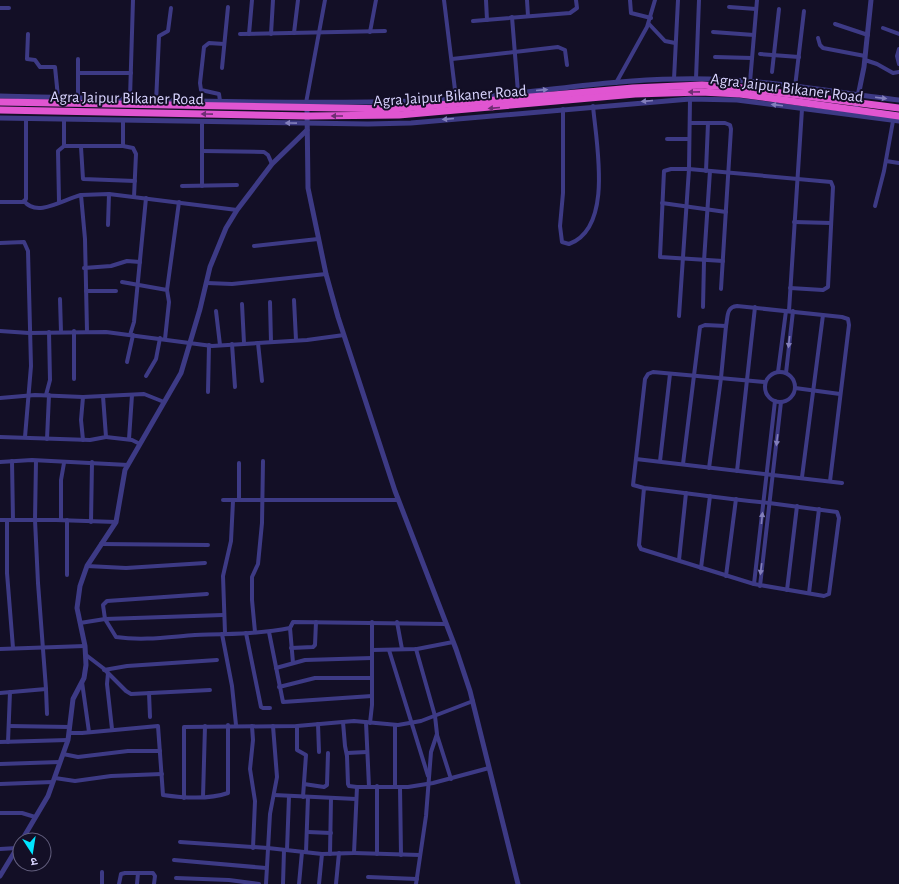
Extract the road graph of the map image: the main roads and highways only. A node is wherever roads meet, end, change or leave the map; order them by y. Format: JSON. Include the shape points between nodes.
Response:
{"nodes":[{"id":1,"x":0,"y":102,"type":"edge"},
{"id":2,"x":856,"y":103,"type":"junction"},
{"id":3,"x":899,"y":108,"type":"edge"},
{"id":4,"x":307,"y":109,"type":"junction"},
{"id":5,"x":0,"y":110,"type":"edge"},
{"id":6,"x":897,"y":119,"type":"edge"}],
"edges":[{"from":1,"to":4,"type":"highway","name":"Agra Jaipur Bikaner Road","via":[[156,102]]},
{"from":2,"to":3,"type":"highway","name":"Agra Jaipur Bikaner Road"},
{"from":2,"to":4,"type":"highway","name":"Agra Jaipur Bikaner Road","via":[[743,88],[683,85],[363,110]]},
{"from":2,"to":4,"type":"highway","name":"Agra Jaipur Bikaner Road","one_way":true,"via":[[818,108],[721,92],[676,92],[423,114]]},
{"from":2,"to":6,"type":"highway","name":"Agra Jaipur Bikaner Road"},
{"from":4,"to":5,"type":"highway","name":"Agra Jaipur Bikaner Road","one_way":true}]}
